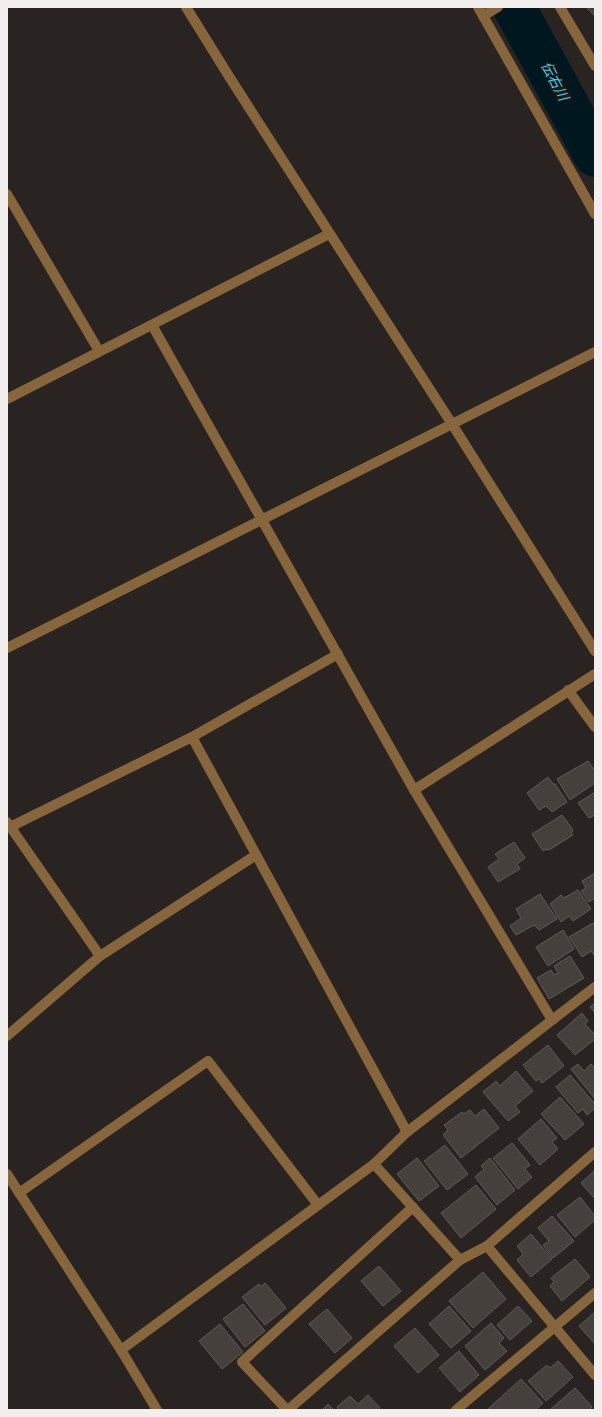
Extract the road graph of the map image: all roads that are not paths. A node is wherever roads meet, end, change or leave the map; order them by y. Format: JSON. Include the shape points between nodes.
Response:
{"nodes":[{"id":1,"x":186,"y":7,"type":"edge"},
{"id":2,"x":498,"y":7,"type":"edge"},
{"id":3,"x":560,"y":7,"type":"edge"},
{"id":4,"x":481,"y":11,"type":"edge"},
{"id":5,"x":595,"y":66,"type":"edge"},
{"id":6,"x":7,"y":194,"type":"edge"},
{"id":7,"x":595,"y":214,"type":"edge"},
{"id":8,"x":329,"y":234,"type":"junction"},
{"id":9,"x":152,"y":325,"type":"junction"},
{"id":10,"x":99,"y":350,"type":"junction"},
{"id":11,"x":595,"y":352,"type":"edge"},
{"id":12,"x":7,"y":399,"type":"edge"},
{"id":13,"x":452,"y":424,"type":"junction"},
{"id":14,"x":261,"y":519,"type":"junction"},
{"id":15,"x":7,"y":648,"type":"edge"},
{"id":16,"x":595,"y":651,"type":"edge"},
{"id":17,"x":338,"y":654,"type":"junction"},
{"id":18,"x":595,"y":674,"type":"edge"},
{"id":19,"x":568,"y":690,"type":"junction"},
{"id":20,"x":595,"y":727,"type":"edge"},
{"id":21,"x":192,"y":738,"type":"junction"},
{"id":22,"x":414,"y":790,"type":"junction"},
{"id":23,"x":9,"y":824,"type":"edge"},
{"id":24,"x":256,"y":855,"type":"junction"},
{"id":25,"x":100,"y":956,"type":"junction"},
{"id":26,"x":595,"y":987,"type":"edge"},
{"id":27,"x":552,"y":1020,"type":"junction"},
{"id":28,"x":7,"y":1036,"type":"edge"},
{"id":29,"x":407,"y":1132,"type":"junction"},
{"id":30,"x":595,"y":1152,"type":"edge"},
{"id":31,"x":374,"y":1164,"type":"junction"},
{"id":32,"x":7,"y":1174,"type":"edge"},
{"id":33,"x":19,"y":1193,"type":"junction"},
{"id":34,"x":318,"y":1205,"type":"junction"},
{"id":35,"x":413,"y":1207,"type":"junction"},
{"id":36,"x":487,"y":1246,"type":"junction"},
{"id":37,"x":460,"y":1260,"type":"junction"},
{"id":38,"x":595,"y":1293,"type":"edge"},
{"id":39,"x":554,"y":1327,"type":"junction"},
{"id":40,"x":121,"y":1350,"type":"junction"},
{"id":41,"x":595,"y":1375,"type":"edge"},
{"id":42,"x":157,"y":1410,"type":"edge"},
{"id":43,"x":288,"y":1410,"type":"edge"},
{"id":44,"x":456,"y":1410,"type":"edge"}],
"edges":[{"from":1,"to":8,"type":"street"},
{"from":2,"to":4,"type":"street"},
{"from":3,"to":5,"type":"street"},
{"from":4,"to":7,"type":"street"},
{"from":6,"to":10,"type":"street"},
{"from":8,"to":9,"type":"street"},
{"from":8,"to":13,"type":"street"},
{"from":9,"to":10,"type":"street"},
{"from":9,"to":14,"type":"street"},
{"from":10,"to":12,"type":"street"},
{"from":11,"to":13,"type":"street"},
{"from":13,"to":14,"type":"street"},
{"from":13,"to":16,"type":"street"},
{"from":14,"to":15,"type":"street"},
{"from":14,"to":17,"type":"street"},
{"from":17,"to":21,"type":"street"},
{"from":17,"to":22,"type":"street"},
{"from":18,"to":19,"type":"street"},
{"from":19,"to":20,"type":"street"},
{"from":19,"to":22,"type":"street"},
{"from":21,"to":23,"type":"street"},
{"from":21,"to":24,"type":"street"},
{"from":22,"to":27,"type":"street"},
{"from":23,"to":25,"type":"street"},
{"from":24,"to":25,"type":"street"},
{"from":24,"to":29,"type":"street"},
{"from":25,"to":28,"type":"street"},
{"from":26,"to":27,"type":"street"},
{"from":27,"to":29,"type":"street"},
{"from":29,"to":31,"type":"street"},
{"from":30,"to":36,"type":"street"},
{"from":31,"to":34,"type":"street"},
{"from":31,"to":35,"type":"street"},
{"from":32,"to":33,"type":"street"},
{"from":33,"to":34,"type":"street","via":[[208,1061]]},
{"from":33,"to":40,"type":"street"},
{"from":34,"to":40,"type":"street"},
{"from":35,"to":37,"type":"street"},
{"from":35,"to":43,"type":"street","via":[[242,1362]]},
{"from":36,"to":37,"type":"street"},
{"from":36,"to":39,"type":"street"},
{"from":37,"to":43,"type":"street"},
{"from":38,"to":39,"type":"street"},
{"from":39,"to":41,"type":"street"},
{"from":39,"to":44,"type":"street"},
{"from":40,"to":42,"type":"street"}]}
